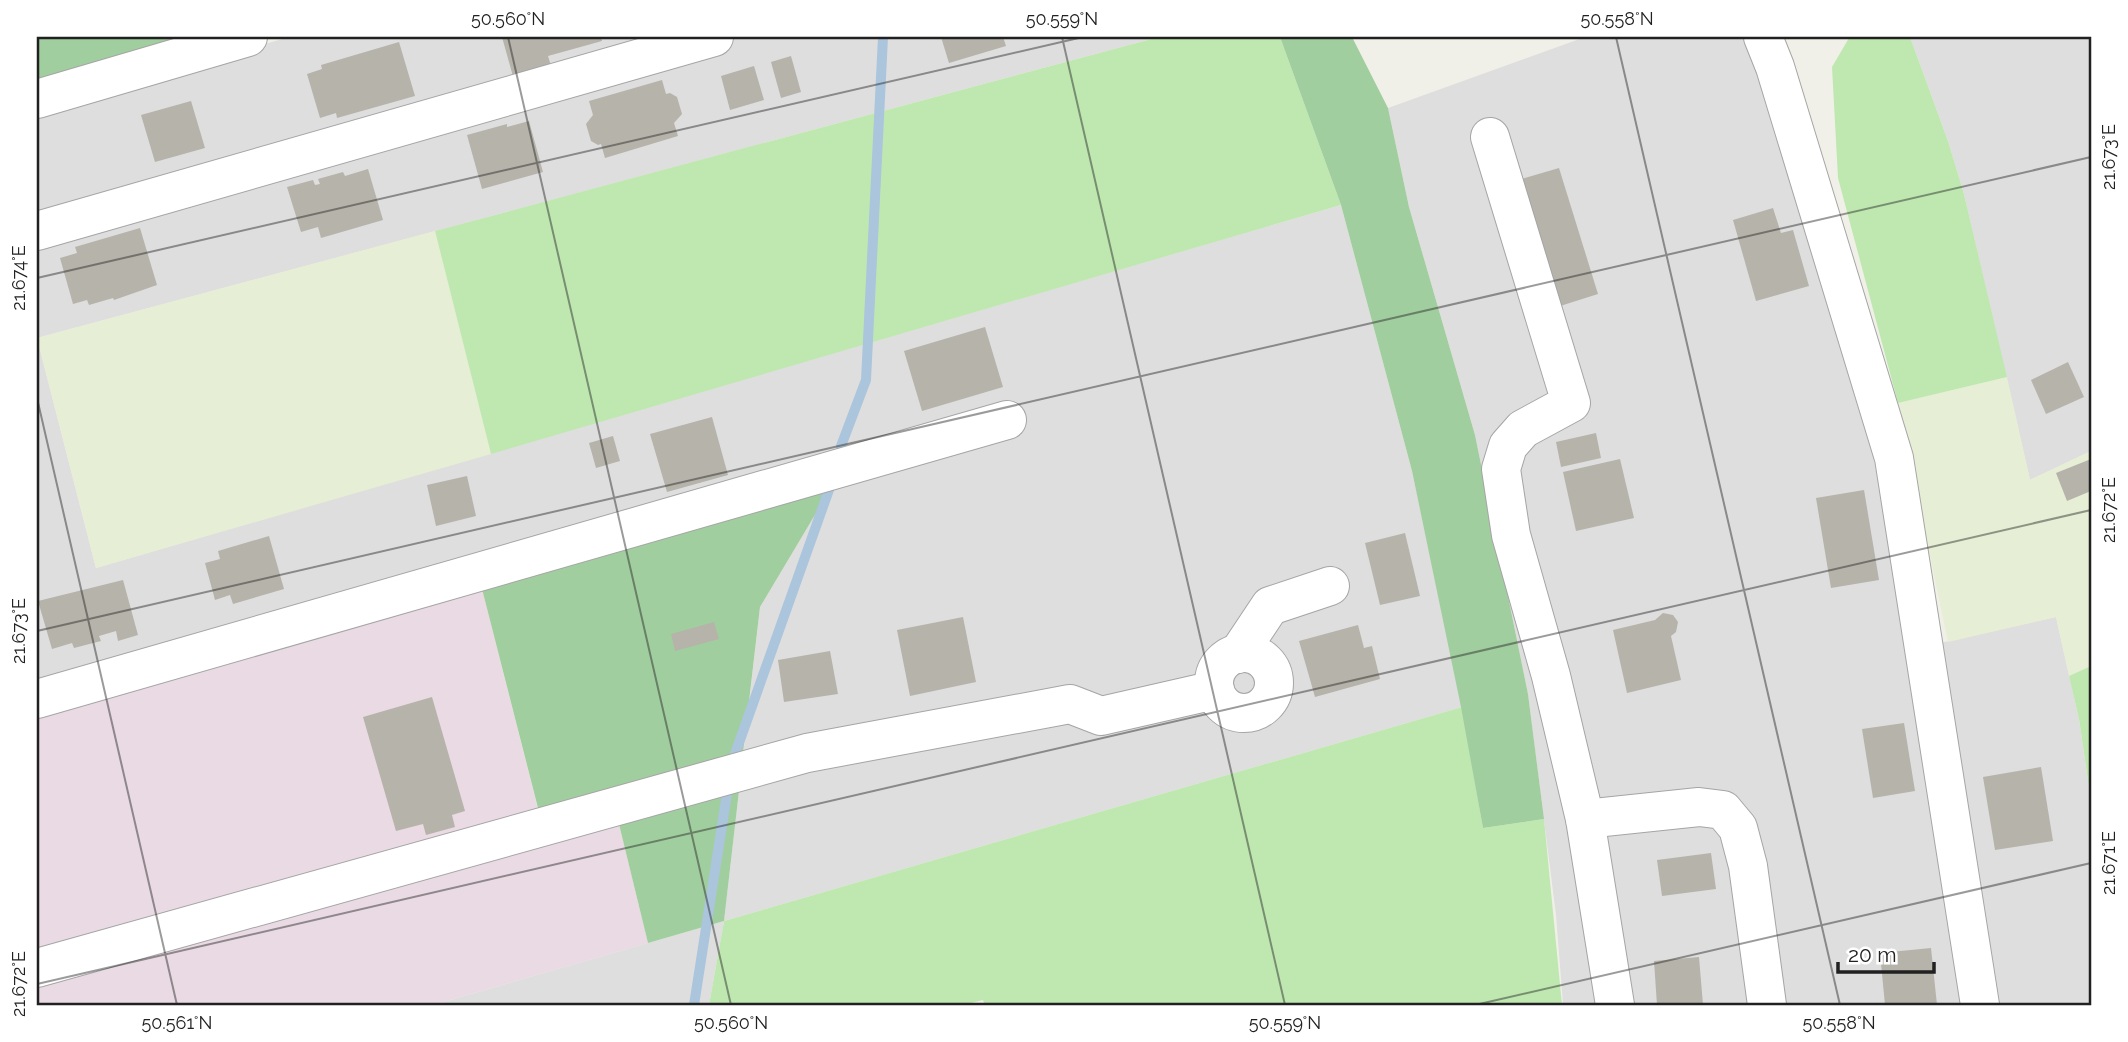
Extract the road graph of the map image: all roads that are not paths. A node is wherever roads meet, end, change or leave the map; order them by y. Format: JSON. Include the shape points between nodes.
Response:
{"nodes":[{"id":1,"x":248,"y":37,"type":"edge"},
{"id":2,"x":714,"y":37,"type":"edge"},
{"id":3,"x":1763,"y":37,"type":"edge"},
{"id":4,"x":37,"y":99,"type":"edge"},
{"id":5,"x":1490,"y":137,"type":"dead end"},
{"id":6,"x":37,"y":230,"type":"edge"},
{"id":7,"x":1007,"y":420,"type":"dead end"},
{"id":8,"x":1329,"y":586,"type":"dead end"},
{"id":9,"x":1238,"y":654,"type":"junction"},
{"id":10,"x":1215,"y":690,"type":"junction"},
{"id":11,"x":37,"y":699,"type":"edge"},
{"id":12,"x":1585,"y":819,"type":"junction"},
{"id":13,"x":37,"y":968,"type":"edge"},
{"id":14,"x":1615,"y":1005,"type":"edge"},
{"id":15,"x":1767,"y":1005,"type":"edge"},
{"id":16,"x":1980,"y":1005,"type":"edge"}],
"edges":[{"from":1,"to":4,"type":"lane"},
{"from":2,"to":6,"type":"lane"},
{"from":3,"to":16,"type":"lane","via":[[1894,458]]},
{"from":5,"to":12,"type":"lane","via":[[1571,403],[1523,429],[1508,446],[1501,469],[1511,535]]},
{"from":7,"to":11,"type":"lane"},
{"from":8,"to":9,"type":"lane","via":[[1270,606]]},
{"from":9,"to":10,"type":"lane","via":[[1219,667]]},
{"from":9,"to":10,"type":"lane","via":[[1260,658],[1269,666],[1274,676],[1270,699],[1262,708],[1240,713],[1220,701]]},
{"from":10,"to":13,"type":"lane","via":[[1101,716],[1070,704],[807,753]]},
{"from":12,"to":14,"type":"lane"},
{"from":12,"to":15,"type":"lane","via":[[1699,807],[1723,810],[1738,828],[1748,866]]}]}
